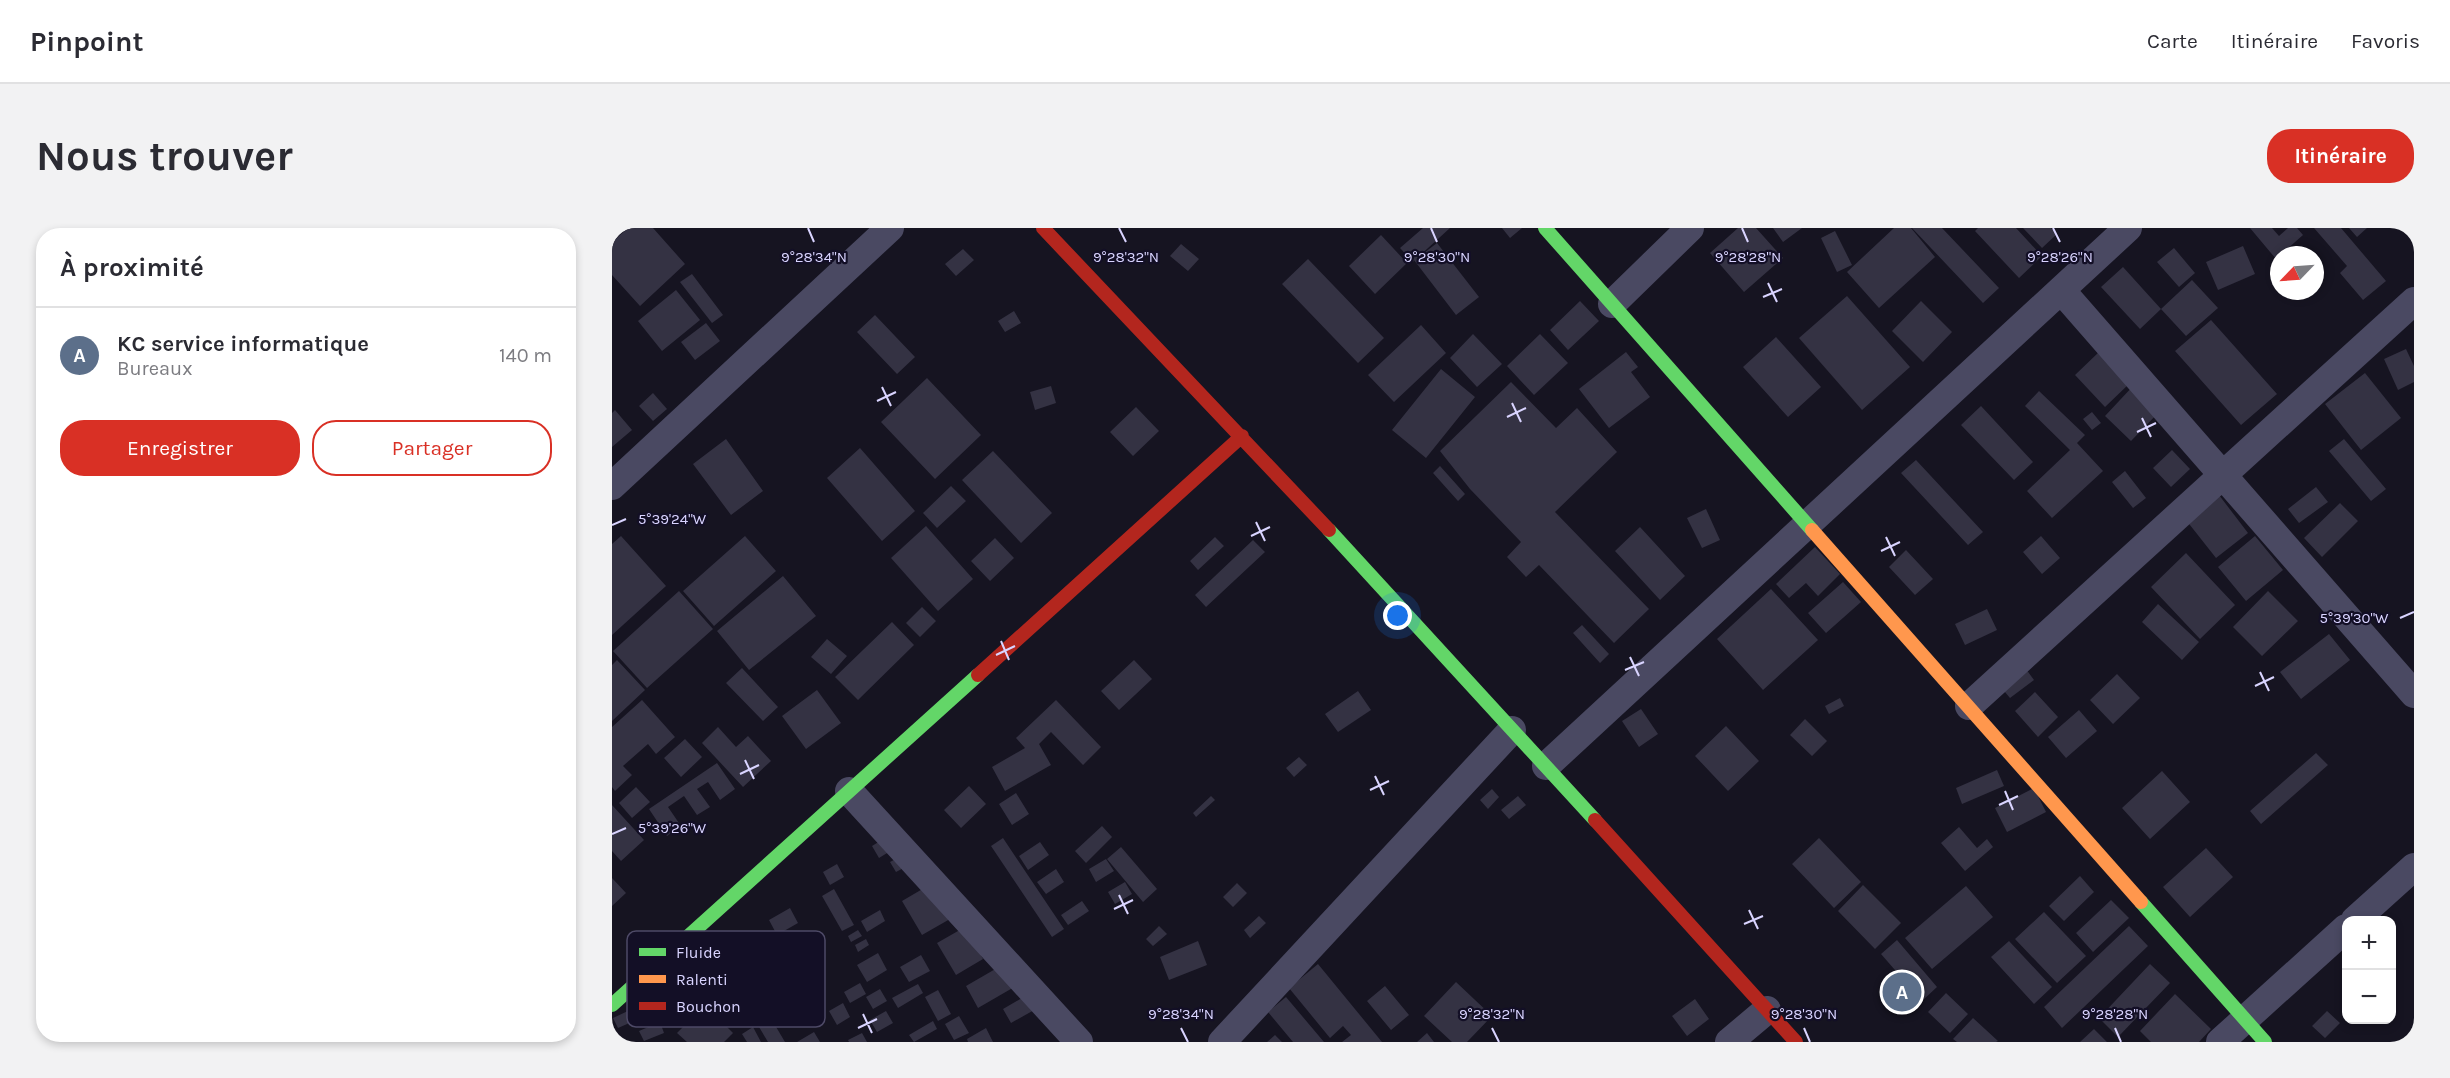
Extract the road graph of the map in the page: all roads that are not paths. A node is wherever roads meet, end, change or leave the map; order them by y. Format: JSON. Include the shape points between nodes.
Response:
{"nodes":[{"id":1,"x":890,"y":228,"type":"edge"},
{"id":2,"x":1043,"y":228,"type":"edge"},
{"id":3,"x":1545,"y":228,"type":"edge"},
{"id":4,"x":1690,"y":228,"type":"edge"},
{"id":5,"x":2128,"y":228,"type":"edge"},
{"id":6,"x":2061,"y":290,"type":"junction"},
{"id":7,"x":2414,"y":301,"type":"edge"},
{"id":8,"x":1612,"y":303,"type":"junction"},
{"id":9,"x":1242,"y":436,"type":"junction"},
{"id":10,"x":2222,"y":476,"type":"junction"},
{"id":11,"x":612,"y":486,"type":"edge"},
{"id":12,"x":1806,"y":523,"type":"junction"},
{"id":13,"x":2414,"y":694,"type":"edge"},
{"id":14,"x":1969,"y":706,"type":"junction"},
{"id":15,"x":1512,"y":730,"type":"junction"},
{"id":16,"x":1546,"y":766,"type":"junction"},
{"id":17,"x":849,"y":791,"type":"junction"},
{"id":18,"x":2414,"y":867,"type":"edge"},
{"id":19,"x":2360,"y":916,"type":"edge"},
{"id":20,"x":694,"y":931,"type":"edge"},
{"id":21,"x":2342,"y":932,"type":"edge"},
{"id":22,"x":627,"y":991,"type":"edge"},
{"id":23,"x":612,"y":1005,"type":"edge"},
{"id":24,"x":1767,"y":1010,"type":"junction"},
{"id":25,"x":2246,"y":1019,"type":"junction"},
{"id":26,"x":1079,"y":1042,"type":"edge"},
{"id":27,"x":1222,"y":1042,"type":"edge"},
{"id":28,"x":1729,"y":1042,"type":"edge"},
{"id":29,"x":1796,"y":1042,"type":"edge"},
{"id":30,"x":2220,"y":1042,"type":"edge"},
{"id":31,"x":2265,"y":1042,"type":"edge"}],
"edges":[{"from":1,"to":11,"type":"street"},
{"from":2,"to":9,"type":"street"},
{"from":3,"to":8,"type":"street"},
{"from":4,"to":8,"type":"street"},
{"from":5,"to":6,"type":"street"},
{"from":6,"to":10,"type":"street"},
{"from":6,"to":12,"type":"street"},
{"from":7,"to":10,"type":"street"},
{"from":8,"to":12,"type":"street"},
{"from":9,"to":15,"type":"street"},
{"from":9,"to":17,"type":"street"},
{"from":10,"to":13,"type":"street"},
{"from":10,"to":14,"type":"street"},
{"from":12,"to":14,"type":"street"},
{"from":12,"to":16,"type":"street"},
{"from":14,"to":25,"type":"street"},
{"from":15,"to":16,"type":"street"},
{"from":15,"to":27,"type":"street"},
{"from":16,"to":24,"type":"street"},
{"from":17,"to":20,"type":"street"},
{"from":17,"to":26,"type":"street"},
{"from":18,"to":19,"type":"street"},
{"from":21,"to":25,"type":"street"},
{"from":22,"to":23,"type":"street"},
{"from":24,"to":28,"type":"street"},
{"from":24,"to":29,"type":"street"},
{"from":25,"to":30,"type":"street"},
{"from":25,"to":31,"type":"street"}]}
